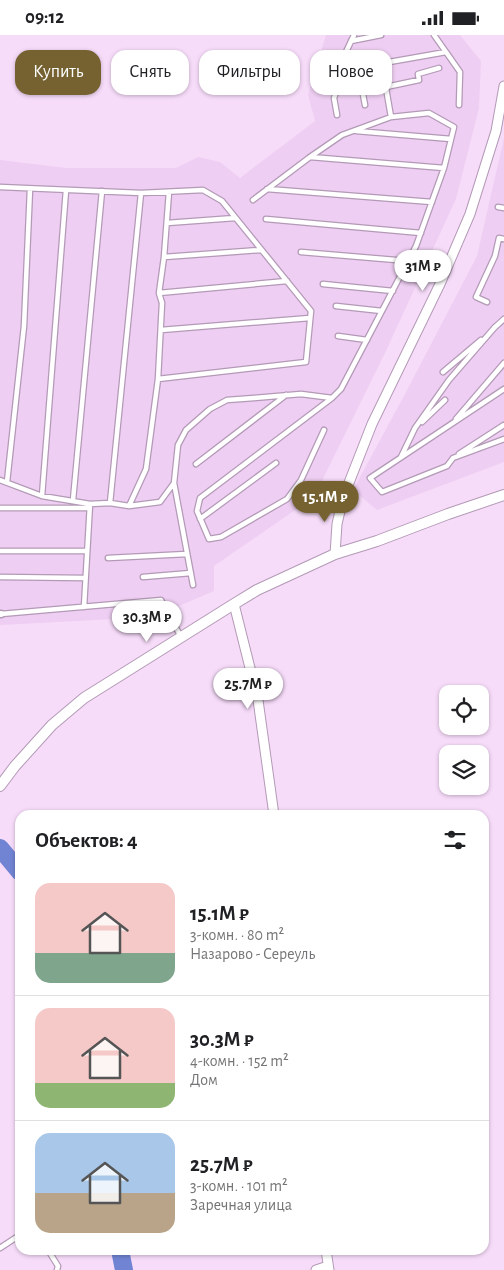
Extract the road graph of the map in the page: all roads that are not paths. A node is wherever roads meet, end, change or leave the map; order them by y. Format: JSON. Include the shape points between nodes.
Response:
{"nodes":[{"id":1,"x":354,"y":35,"type":"edge"},
{"id":2,"x":381,"y":35,"type":"edge"},
{"id":3,"x":434,"y":35,"type":"edge"},
{"id":4,"x":351,"y":41,"type":"junction"},
{"id":5,"x":347,"y":50,"type":"edge"},
{"id":6,"x":446,"y":52,"type":"junction"},
{"id":7,"x":392,"y":63,"type":"edge"},
{"id":8,"x":439,"y":68,"type":"dead end"},
{"id":9,"x":504,"y":85,"type":"edge"},
{"id":10,"x":392,"y":86,"type":"edge"},
{"id":11,"x":335,"y":95,"type":"edge"},
{"id":12,"x":364,"y":95,"type":"edge"},
{"id":13,"x":387,"y":95,"type":"edge"},
{"id":14,"x":366,"y":105,"type":"dead end"},
{"id":15,"x":459,"y":105,"type":"dead end"},
{"id":16,"x":337,"y":115,"type":"dead end"},
{"id":17,"x":391,"y":117,"type":"junction"},
{"id":18,"x":354,"y":131,"type":"junction"},
{"id":19,"x":450,"y":139,"type":"junction"},
{"id":20,"x":310,"y":157,"type":"junction"},
{"id":21,"x":444,"y":168,"type":"junction"},
{"id":22,"x":0,"y":187,"type":"edge"},
{"id":23,"x":30,"y":189,"type":"junction"},
{"id":24,"x":267,"y":189,"type":"junction"},
{"id":25,"x":66,"y":190,"type":"junction"},
{"id":26,"x":102,"y":191,"type":"junction"},
{"id":27,"x":169,"y":192,"type":"junction"},
{"id":28,"x":141,"y":193,"type":"junction"},
{"id":29,"x":253,"y":200,"type":"dead end"},
{"id":30,"x":432,"y":202,"type":"junction"},
{"id":31,"x":235,"y":218,"type":"junction"},
{"id":32,"x":266,"y":219,"type":"dead end"},
{"id":33,"x":166,"y":223,"type":"junction"},
{"id":34,"x":421,"y":233,"type":"junction"},
{"id":35,"x":504,"y":239,"type":"edge"},
{"id":36,"x":261,"y":250,"type":"junction"},
{"id":37,"x":301,"y":252,"type":"dead end"},
{"id":38,"x":164,"y":257,"type":"junction"},
{"id":39,"x":408,"y":261,"type":"junction"},
{"id":40,"x":286,"y":281,"type":"junction"},
{"id":41,"x":323,"y":284,"type":"dead end"},
{"id":42,"x":393,"y":291,"type":"junction"},
{"id":43,"x":159,"y":293,"type":"junction"},
{"id":44,"x":487,"y":302,"type":"dead end"},
{"id":45,"x":336,"y":305,"type":"dead end"},
{"id":46,"x":382,"y":311,"type":"junction"},
{"id":47,"x":310,"y":318,"type":"junction"},
{"id":48,"x":504,"y":319,"type":"edge"},
{"id":49,"x":495,"y":327,"type":"junction"},
{"id":50,"x":160,"y":330,"type":"junction"},
{"id":51,"x":338,"y":336,"type":"dead end"},
{"id":52,"x":367,"y":340,"type":"junction"},
{"id":53,"x":504,"y":363,"type":"edge"},
{"id":54,"x":443,"y":372,"type":"dead end"},
{"id":55,"x":158,"y":379,"type":"junction"},
{"id":56,"x":504,"y":389,"type":"edge"},
{"id":57,"x":286,"y":395,"type":"junction"},
{"id":58,"x":332,"y":398,"type":"junction"},
{"id":59,"x":445,"y":400,"type":"dead end"},
{"id":60,"x":452,"y":425,"type":"junction"},
{"id":61,"x":504,"y":425,"type":"edge"},
{"id":62,"x":415,"y":428,"type":"junction"},
{"id":63,"x":324,"y":430,"type":"dead end"},
{"id":64,"x":504,"y":439,"type":"edge"},
{"id":65,"x":401,"y":458,"type":"junction"},
{"id":66,"x":453,"y":458,"type":"junction"},
{"id":67,"x":276,"y":463,"type":"dead end"},
{"id":68,"x":196,"y":464,"type":"dead end"},
{"id":69,"x":0,"y":480,"type":"edge"},
{"id":70,"x":7,"y":482,"type":"junction"},
{"id":71,"x":174,"y":483,"type":"junction"},
{"id":72,"x":504,"y":495,"type":"edge"},
{"id":73,"x":42,"y":496,"type":"junction"},
{"id":74,"x":73,"y":500,"type":"junction"},
{"id":75,"x":110,"y":503,"type":"junction"},
{"id":76,"x":90,"y":506,"type":"junction"},
{"id":77,"x":129,"y":506,"type":"junction"},
{"id":78,"x":0,"y":508,"type":"edge"},
{"id":79,"x":200,"y":519,"type":"junction"},
{"id":80,"x":0,"y":551,"type":"edge"},
{"id":81,"x":87,"y":551,"type":"junction"},
{"id":82,"x":187,"y":554,"type":"junction"},
{"id":83,"x":335,"y":554,"type":"junction"},
{"id":84,"x":108,"y":558,"type":"dead end"},
{"id":85,"x":191,"y":573,"type":"junction"},
{"id":86,"x":0,"y":577,"type":"edge"},
{"id":87,"x":143,"y":577,"type":"dead end"},
{"id":88,"x":86,"y":578,"type":"junction"},
{"id":89,"x":193,"y":585,"type":"dead end"},
{"id":90,"x":234,"y":603,"type":"junction"},
{"id":91,"x":84,"y":607,"type":"junction"},
{"id":92,"x":0,"y":614,"type":"edge"},
{"id":93,"x":181,"y":637,"type":"junction"},
{"id":94,"x":0,"y":786,"type":"edge"},
{"id":95,"x":273,"y":810,"type":"edge"},
{"id":96,"x":15,"y":1238,"type":"edge"},
{"id":97,"x":0,"y":1248,"type":"edge"},
{"id":98,"x":51,"y":1255,"type":"edge"},
{"id":99,"x":327,"y":1255,"type":"edge"},
{"id":100,"x":328,"y":1268,"type":"edge"},
{"id":101,"x":57,"y":1270,"type":"edge"},
{"id":102,"x":316,"y":1270,"type":"edge"}],
"edges":[{"from":1,"to":4,"type":"lane"},
{"from":2,"to":4,"type":"lane"},
{"from":3,"to":6,"type":"lane"},
{"from":4,"to":5,"type":"lane"},
{"from":6,"to":7,"type":"lane"},
{"from":6,"to":15,"type":"lane","via":[[460,73]]},
{"from":8,"to":10,"type":"lane","via":[[418,74],[419,80]]},
{"from":9,"to":83,"type":"street","via":[[496,131],[470,214],[440,285],[372,424],[343,497]]},
{"from":11,"to":16,"type":"lane"},
{"from":12,"to":14,"type":"lane"},
{"from":13,"to":17,"type":"lane"},
{"from":17,"to":18,"type":"lane"},
{"from":17,"to":19,"type":"lane","via":[[429,113],[454,127]]},
{"from":18,"to":19,"type":"lane"},
{"from":18,"to":20,"type":"lane","via":[[342,135]]},
{"from":19,"to":21,"type":"lane"},
{"from":20,"to":21,"type":"lane"},
{"from":20,"to":24,"type":"lane"},
{"from":21,"to":30,"type":"lane"},
{"from":22,"to":23,"type":"lane"},
{"from":23,"to":25,"type":"lane"},
{"from":23,"to":70,"type":"lane","via":[[24,326]]},
{"from":24,"to":29,"type":"lane"},
{"from":24,"to":30,"type":"lane"},
{"from":25,"to":26,"type":"lane"},
{"from":25,"to":73,"type":"lane"},
{"from":26,"to":28,"type":"lane"},
{"from":26,"to":74,"type":"lane"},
{"from":27,"to":28,"type":"lane"},
{"from":27,"to":31,"type":"lane","via":[[203,190],[222,201]]},
{"from":27,"to":33,"type":"lane"},
{"from":28,"to":75,"type":"lane"},
{"from":30,"to":34,"type":"lane"},
{"from":31,"to":33,"type":"lane"},
{"from":31,"to":36,"type":"lane"},
{"from":32,"to":34,"type":"lane"},
{"from":33,"to":38,"type":"lane"},
{"from":34,"to":39,"type":"lane"},
{"from":35,"to":44,"type":"lane","via":[[499,238],[495,256],[476,297]]},
{"from":36,"to":38,"type":"lane"},
{"from":36,"to":40,"type":"lane"},
{"from":37,"to":39,"type":"lane"},
{"from":38,"to":43,"type":"lane"},
{"from":39,"to":42,"type":"lane"},
{"from":40,"to":43,"type":"lane"},
{"from":40,"to":47,"type":"lane","via":[[311,311]]},
{"from":41,"to":42,"type":"lane"},
{"from":42,"to":46,"type":"lane"},
{"from":43,"to":50,"type":"lane","via":[[162,303]]},
{"from":45,"to":46,"type":"lane"},
{"from":46,"to":52,"type":"lane"},
{"from":47,"to":50,"type":"lane"},
{"from":47,"to":55,"type":"lane","via":[[306,363]]},
{"from":48,"to":49,"type":"lane"},
{"from":49,"to":54,"type":"lane"},
{"from":49,"to":62,"type":"lane","via":[[448,380]]},
{"from":50,"to":55,"type":"lane"},
{"from":51,"to":52,"type":"lane"},
{"from":52,"to":58,"type":"lane","via":[[341,389]]},
{"from":53,"to":60,"type":"lane"},
{"from":55,"to":77,"type":"lane","via":[[146,469]]},
{"from":56,"to":60,"type":"lane"},
{"from":57,"to":58,"type":"lane"},
{"from":57,"to":68,"type":"lane"},
{"from":57,"to":71,"type":"lane","via":[[227,400],[210,409],[186,430],[178,445]]},
{"from":58,"to":79,"type":"lane","via":[[200,498],[196,511]]},
{"from":59,"to":62,"type":"lane"},
{"from":60,"to":65,"type":"lane"},
{"from":61,"to":66,"type":"lane"},
{"from":62,"to":65,"type":"lane"},
{"from":63,"to":79,"type":"lane","via":[[301,480],[287,499],[221,537],[209,539]]},
{"from":64,"to":66,"type":"lane"},
{"from":65,"to":66,"type":"lane","via":[[370,478],[382,492],[447,466]]},
{"from":67,"to":79,"type":"lane"},
{"from":69,"to":70,"type":"lane"},
{"from":70,"to":73,"type":"lane"},
{"from":71,"to":77,"type":"lane","via":[[160,502]]},
{"from":71,"to":82,"type":"lane"},
{"from":72,"to":83,"type":"street"},
{"from":73,"to":74,"type":"lane"},
{"from":74,"to":76,"type":"lane"},
{"from":75,"to":76,"type":"lane"},
{"from":75,"to":77,"type":"lane"},
{"from":76,"to":78,"type":"lane"},
{"from":76,"to":81,"type":"lane"},
{"from":80,"to":81,"type":"lane"},
{"from":81,"to":88,"type":"lane"},
{"from":82,"to":84,"type":"lane"},
{"from":82,"to":85,"type":"lane"},
{"from":83,"to":90,"type":"street"},
{"from":85,"to":87,"type":"lane"},
{"from":85,"to":89,"type":"lane"},
{"from":86,"to":88,"type":"lane"},
{"from":88,"to":91,"type":"lane"},
{"from":90,"to":93,"type":"street"},
{"from":90,"to":95,"type":"street","via":[[258,700]]},
{"from":91,"to":92,"type":"lane"},
{"from":91,"to":93,"type":"lane","via":[[161,600]]},
{"from":93,"to":94,"type":"street","via":[[84,698],[52,725]]},
{"from":96,"to":97,"type":"lane"},
{"from":98,"to":101,"type":"lane"},
{"from":99,"to":100,"type":"street"},
{"from":100,"to":102,"type":"street"}]}
